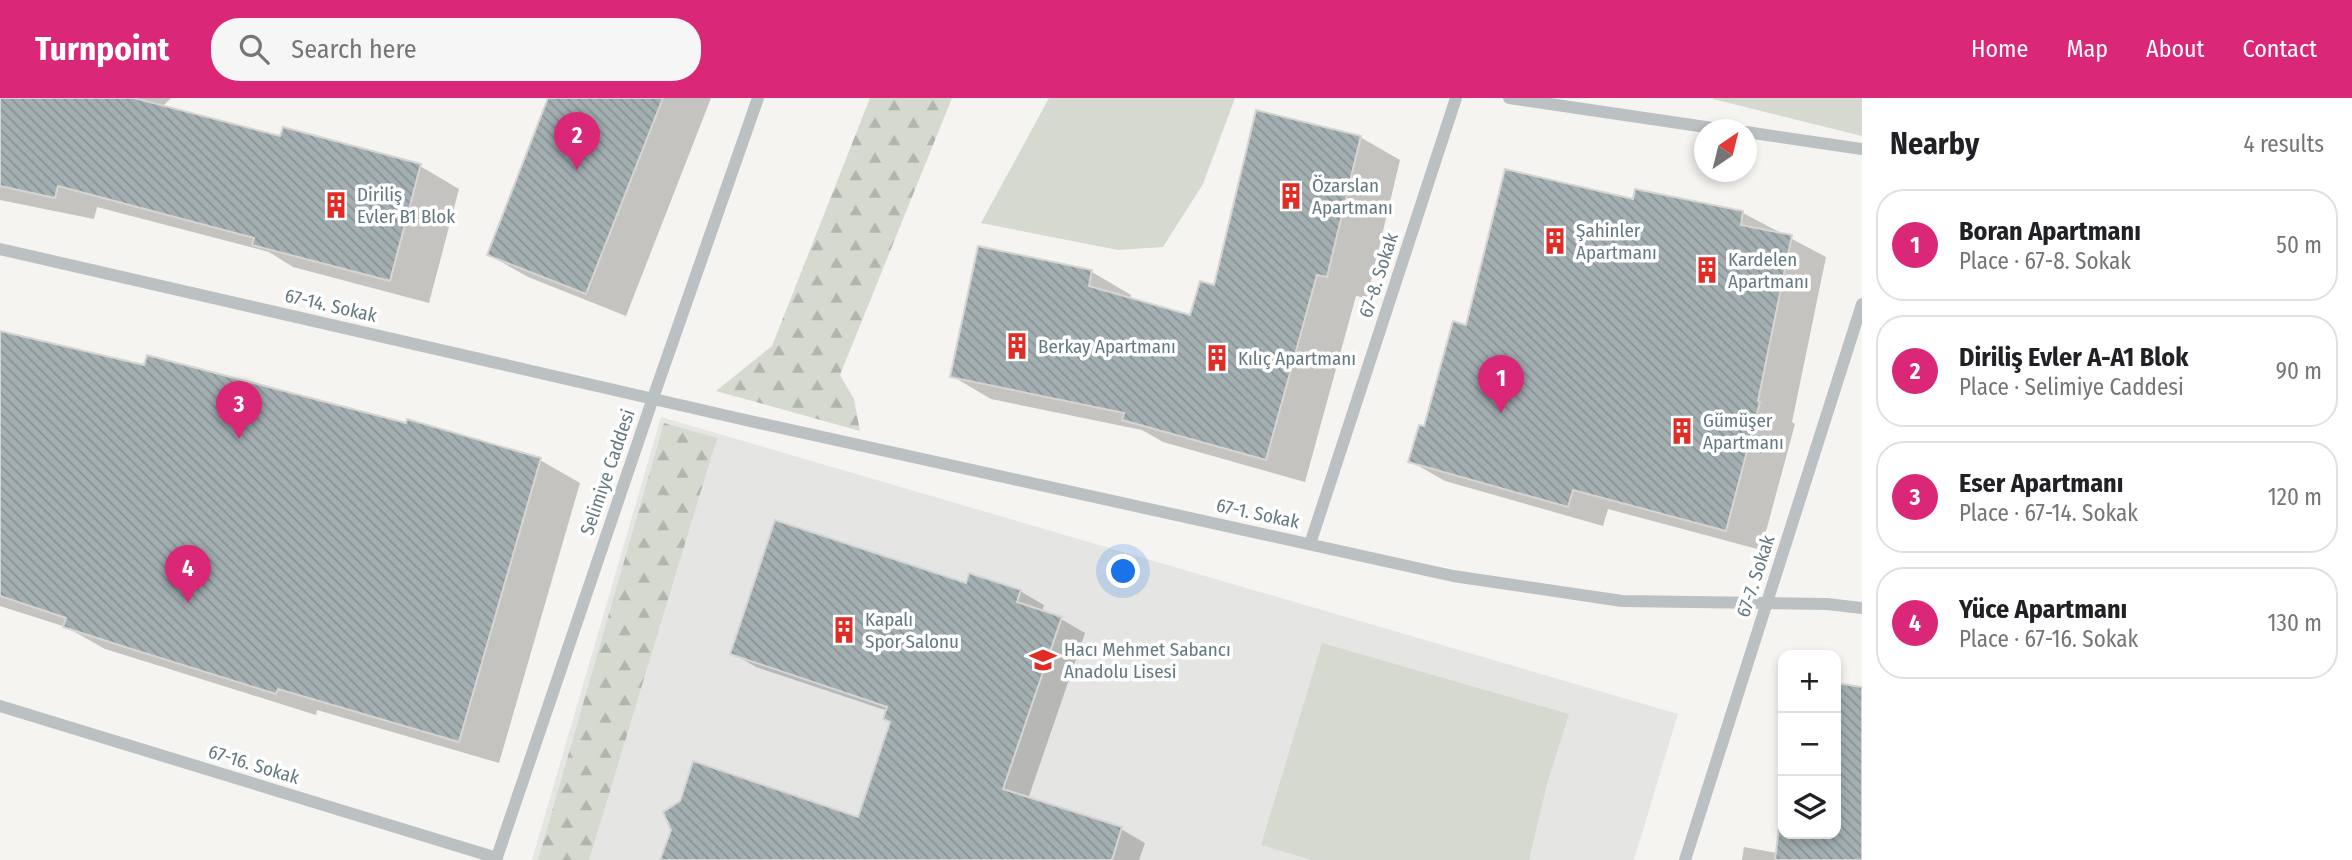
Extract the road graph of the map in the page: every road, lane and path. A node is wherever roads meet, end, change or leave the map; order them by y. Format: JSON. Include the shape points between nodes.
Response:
{"nodes":[{"id":1,"x":758,"y":98,"type":"edge"},
{"id":2,"x":1456,"y":98,"type":"edge"},
{"id":3,"x":1509,"y":98,"type":"edge"},
{"id":4,"x":1694,"y":125,"type":"edge"},
{"id":5,"x":1757,"y":134,"type":"edge"},
{"id":6,"x":1862,"y":149,"type":"edge"},
{"id":7,"x":0,"y":249,"type":"edge"},
{"id":8,"x":1862,"y":304,"type":"edge"},
{"id":9,"x":653,"y":398,"type":"junction"},
{"id":10,"x":1310,"y":544,"type":"junction"},
{"id":11,"x":1767,"y":603,"type":"junction"},
{"id":12,"x":1862,"y":608,"type":"edge"},
{"id":13,"x":0,"y":706,"type":"edge"},
{"id":14,"x":497,"y":859,"type":"edge"},
{"id":15,"x":1685,"y":860,"type":"edge"}],
"edges":[{"from":1,"to":9,"type":"street","name":"Selimiye Caddesi"},
{"from":2,"to":10,"type":"street","name":"67-8. Sokak"},
{"from":3,"to":4,"type":"street"},
{"from":5,"to":6,"type":"street"},
{"from":7,"to":9,"type":"street","name":"67-14. Sokak"},
{"from":8,"to":11,"type":"street","name":"67-7. Sokak"},
{"from":9,"to":10,"type":"street","name":"67-1. Sokak"},
{"from":9,"to":14,"type":"street","name":"Selimiye Caddesi"},
{"from":10,"to":11,"type":"street","name":"67-1. Sokak","via":[[1453,576],[1622,601]]},
{"from":11,"to":12,"type":"street","name":"67-1. Sokak"},
{"from":11,"to":15,"type":"street","name":"67-7. Sokak"},
{"from":13,"to":14,"type":"street","name":"67-16. Sokak"}]}
